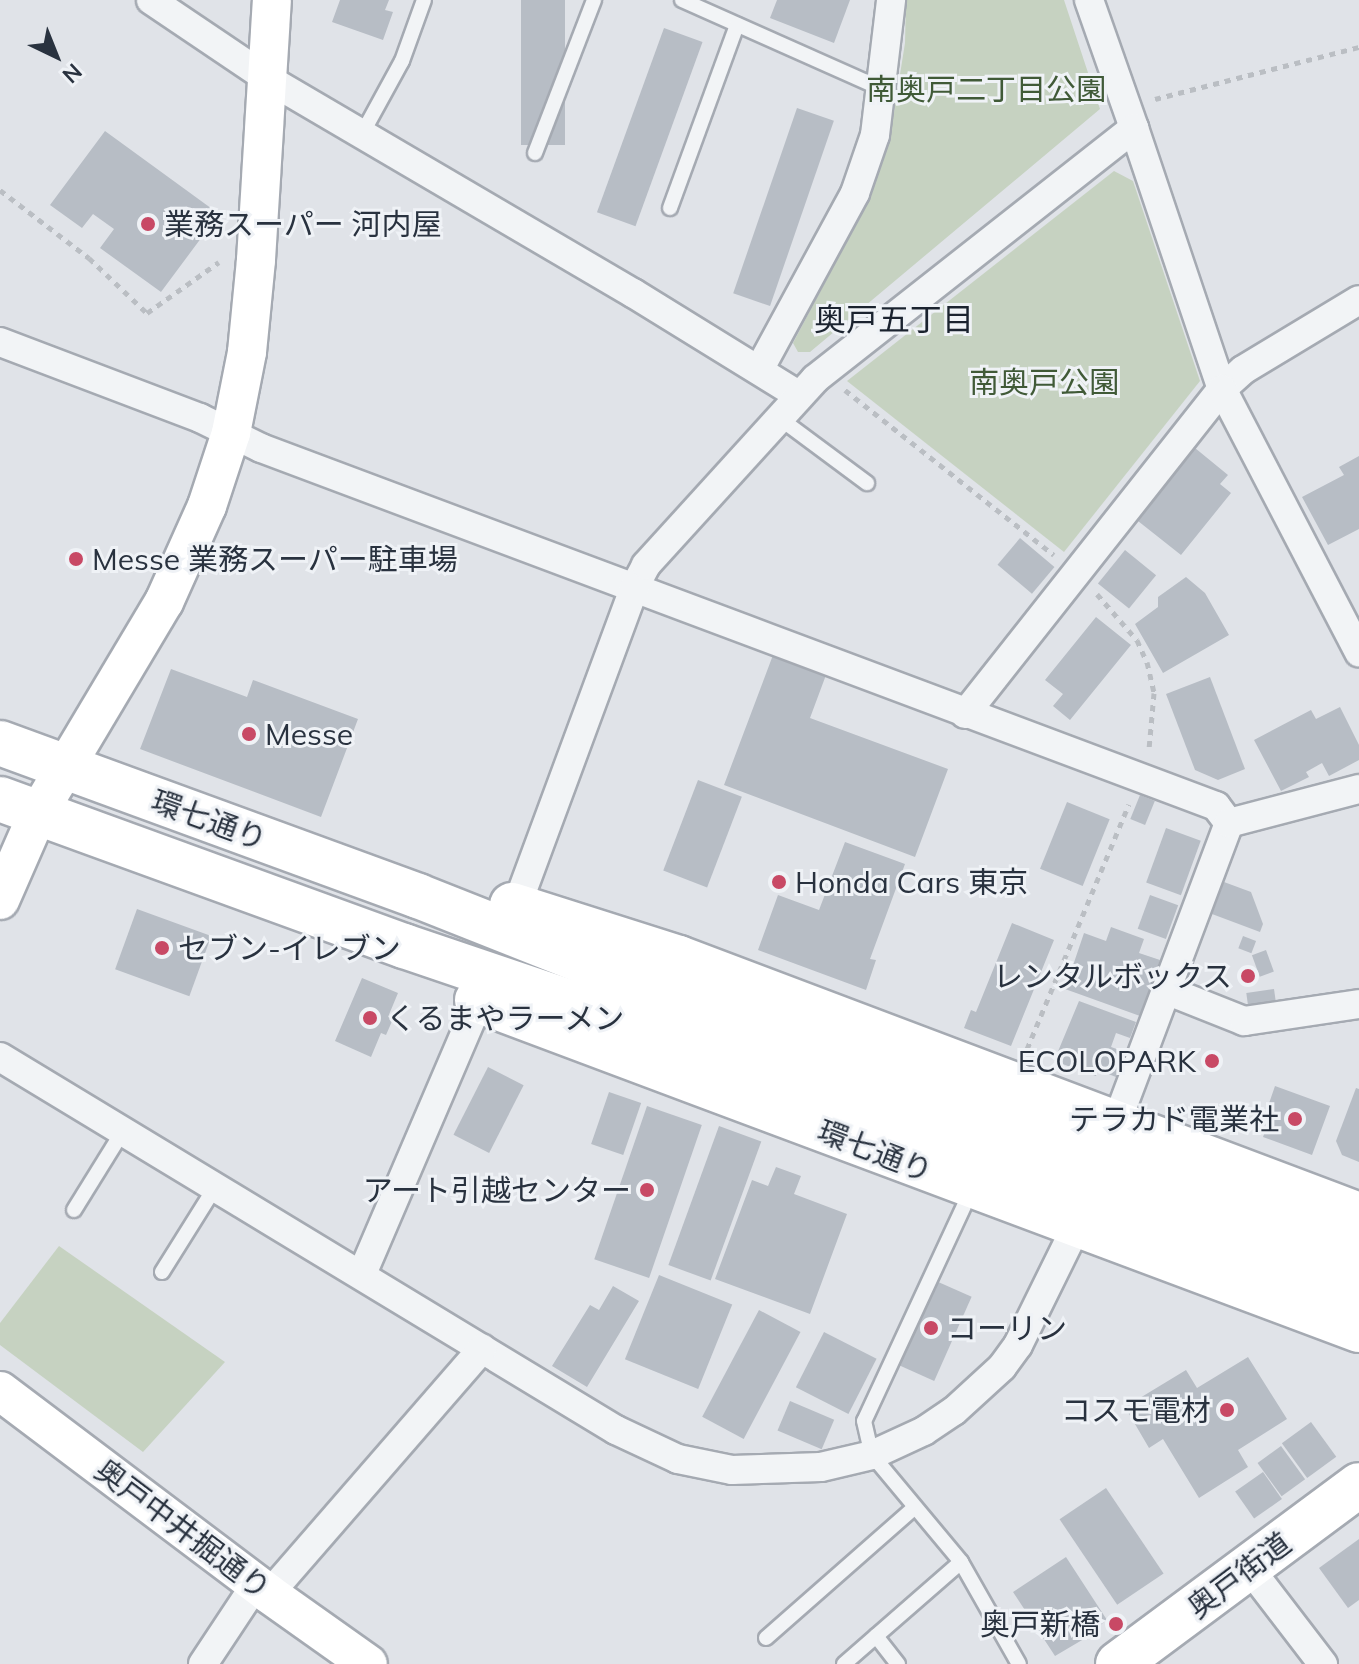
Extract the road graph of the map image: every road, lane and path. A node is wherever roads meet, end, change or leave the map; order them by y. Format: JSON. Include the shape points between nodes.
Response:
{"nodes":[{"id":1,"x":151,"y":0,"type":"edge"},
{"id":2,"x":272,"y":0,"type":"edge"},
{"id":3,"x":424,"y":0,"type":"edge"},
{"id":4,"x":594,"y":0,"type":"edge"},
{"id":5,"x":682,"y":0,"type":"edge"},
{"id":6,"x":891,"y":0,"type":"edge"},
{"id":7,"x":1089,"y":0,"type":"edge"},
{"id":8,"x":737,"y":25,"type":"junction"},
{"id":9,"x":1359,"y":47,"type":"edge"},
{"id":10,"x":268,"y":79,"type":"junction"},
{"id":11,"x":882,"y":89,"type":"junction"},
{"id":12,"x":1130,"y":117,"type":"junction"},
{"id":13,"x":362,"y":134,"type":"junction"},
{"id":14,"x":535,"y":153,"type":"dead end"},
{"id":15,"x":0,"y":190,"type":"edge"},
{"id":16,"x":670,"y":208,"type":"dead end"},
{"id":17,"x":256,"y":260,"type":"junction"},
{"id":18,"x":1359,"y":300,"type":"edge"},
{"id":19,"x":0,"y":342,"type":"edge"},
{"id":20,"x":759,"y":370,"type":"junction"},
{"id":21,"x":822,"y":373,"type":"junction"},
{"id":22,"x":1222,"y":389,"type":"junction"},
{"id":23,"x":798,"y":395,"type":"junction"},
{"id":24,"x":778,"y":417,"type":"junction"},
{"id":25,"x":231,"y":433,"type":"junction"},
{"id":26,"x":867,"y":483,"type":"dead end"},
{"id":27,"x":1074,"y":574,"type":"junction"},
{"id":28,"x":634,"y":588,"type":"junction"},
{"id":29,"x":1359,"y":652,"type":"edge"},
{"id":30,"x":965,"y":714,"type":"junction"},
{"id":31,"x":0,"y":743,"type":"edge"},
{"id":32,"x":64,"y":767,"type":"junction"},
{"id":33,"x":1140,"y":778,"type":"junction"},
{"id":34,"x":1359,"y":789,"type":"edge"},
{"id":35,"x":19,"y":806,"type":"edge"},
{"id":36,"x":1229,"y":823,"type":"junction"},
{"id":37,"x":418,"y":896,"type":"junction"},
{"id":38,"x":0,"y":900,"type":"edge"},
{"id":39,"x":517,"y":905,"type":"junction"},
{"id":40,"x":404,"y":946,"type":"junction"},
{"id":41,"x":1166,"y":990,"type":"junction"},
{"id":42,"x":479,"y":1001,"type":"junction"},
{"id":43,"x":1359,"y":1004,"type":"edge"},
{"id":44,"x":656,"y":1011,"type":"junction"},
{"id":45,"x":1026,"y":1050,"type":"dead end"},
{"id":46,"x":0,"y":1057,"type":"edge"},
{"id":47,"x":1116,"y":1124,"type":"junction"},
{"id":48,"x":123,"y":1131,"type":"junction"},
{"id":49,"x":216,"y":1186,"type":"junction"},
{"id":50,"x":964,"y":1206,"type":"dead end"},
{"id":51,"x":74,"y":1210,"type":"dead end"},
{"id":52,"x":1359,"y":1215,"type":"edge"},
{"id":53,"x":1076,"y":1227,"type":"junction"},
{"id":54,"x":1359,"y":1253,"type":"edge"},
{"id":55,"x":162,"y":1272,"type":"dead end"},
{"id":56,"x":362,"y":1274,"type":"junction"},
{"id":57,"x":1359,"y":1292,"type":"edge"},
{"id":58,"x":1359,"y":1330,"type":"edge"},
{"id":59,"x":482,"y":1349,"type":"junction"},
{"id":60,"x":0,"y":1391,"type":"edge"},
{"id":61,"x":872,"y":1455,"type":"junction"},
{"id":62,"x":1359,"y":1485,"type":"edge"},
{"id":63,"x":915,"y":1507,"type":"junction"},
{"id":64,"x":961,"y":1562,"type":"junction"},
{"id":65,"x":1250,"y":1569,"type":"junction"},
{"id":66,"x":262,"y":1589,"type":"junction"},
{"id":67,"x":876,"y":1636,"type":"junction"},
{"id":68,"x":766,"y":1638,"type":"dead end"},
{"id":69,"x":203,"y":1664,"type":"edge"},
{"id":70,"x":368,"y":1664,"type":"edge"},
{"id":71,"x":844,"y":1664,"type":"edge"},
{"id":72,"x":898,"y":1664,"type":"edge"},
{"id":73,"x":1019,"y":1664,"type":"edge"},
{"id":74,"x":1118,"y":1664,"type":"edge"},
{"id":75,"x":1323,"y":1664,"type":"edge"}],
"edges":[{"from":1,"to":10,"type":"street"},
{"from":2,"to":10,"type":"street"},
{"from":3,"to":13,"type":"lane","via":[[402,61]]},
{"from":4,"to":14,"type":"lane"},
{"from":5,"to":8,"type":"lane"},
{"from":6,"to":11,"type":"street"},
{"from":7,"to":12,"type":"street"},
{"from":8,"to":11,"type":"lane"},
{"from":8,"to":16,"type":"lane"},
{"from":9,"to":12,"type":"path"},
{"from":10,"to":13,"type":"street"},
{"from":10,"to":17,"type":"street"},
{"from":11,"to":20,"type":"street","via":[[875,135],[855,193]]},
{"from":12,"to":21,"type":"street"},
{"from":12,"to":22,"type":"street"},
{"from":13,"to":20,"type":"street"},
{"from":15,"to":17,"type":"path","via":[[89,258],[147,313],[219,262]]},
{"from":17,"to":25,"type":"street","via":[[247,352]]},
{"from":18,"to":22,"type":"street","via":[[1243,370]]},
{"from":19,"to":25,"type":"street"},
{"from":20,"to":23,"type":"street"},
{"from":21,"to":23,"type":"street"},
{"from":21,"to":27,"type":"path"},
{"from":22,"to":27,"type":"street"},
{"from":22,"to":29,"type":"street"},
{"from":23,"to":24,"type":"street"},
{"from":24,"to":26,"type":"lane"},
{"from":24,"to":28,"type":"street","via":[[646,565]]},
{"from":25,"to":28,"type":"street"},
{"from":25,"to":32,"type":"street","via":[[207,506],[164,602]]},
{"from":27,"to":30,"type":"street"},
{"from":27,"to":33,"type":"path","via":[[1123,620],[1147,662],[1154,723]]},
{"from":28,"to":30,"type":"street"},
{"from":28,"to":39,"type":"street"},
{"from":30,"to":33,"type":"street"},
{"from":31,"to":32,"type":"main road","name":"環七通り"},
{"from":32,"to":35,"type":"street"},
{"from":32,"to":37,"type":"main road","name":"環七通り"},
{"from":33,"to":36,"type":"street","via":[[1216,806]]},
{"from":33,"to":45,"type":"path"},
{"from":34,"to":36,"type":"street"},
{"from":35,"to":38,"type":"street"},
{"from":35,"to":40,"type":"main road","name":"環七通り"},
{"from":36,"to":41,"type":"street"},
{"from":37,"to":39,"type":"main road","name":"環七通り"},
{"from":37,"to":44,"type":"main road","name":"環七通り"},
{"from":39,"to":47,"type":"main road","name":"環七通り","via":[[679,958]]},
{"from":40,"to":42,"type":"main road","name":"環七通り"},
{"from":40,"to":44,"type":"main road","name":"環七通り"},
{"from":41,"to":43,"type":"street","via":[[1244,1021]]},
{"from":41,"to":47,"type":"street"},
{"from":42,"to":53,"type":"main road","name":"環七通り"},
{"from":42,"to":56,"type":"street"},
{"from":44,"to":54,"type":"main road","name":"環七通り"},
{"from":44,"to":57,"type":"main road","name":"環七通り"},
{"from":46,"to":48,"type":"street"},
{"from":47,"to":52,"type":"main road","name":"環七通り"},
{"from":48,"to":49,"type":"street"},
{"from":48,"to":51,"type":"lane"},
{"from":49,"to":55,"type":"lane"},
{"from":49,"to":56,"type":"street"},
{"from":50,"to":61,"type":"lane","via":[[864,1421]]},
{"from":53,"to":58,"type":"main road","name":"環七通り"},
{"from":53,"to":61,"type":"street","via":[[1002,1367],[954,1411]]},
{"from":56,"to":59,"type":"street"},
{"from":59,"to":61,"type":"street","via":[[616,1430],[678,1459],[732,1470],[774,1470],[821,1467]]},
{"from":59,"to":66,"type":"street"},
{"from":60,"to":66,"type":"street","name":"奥戸中井掘通り"},
{"from":61,"to":63,"type":"lane"},
{"from":62,"to":65,"type":"main road","name":"奥戸街道"},
{"from":63,"to":64,"type":"lane"},
{"from":63,"to":68,"type":"lane"},
{"from":64,"to":67,"type":"lane"},
{"from":64,"to":73,"type":"lane"},
{"from":65,"to":74,"type":"main road","name":"奥戸街道"},
{"from":65,"to":75,"type":"street"},
{"from":66,"to":69,"type":"street"},
{"from":66,"to":70,"type":"street","name":"奥戸中井掘通り"},
{"from":67,"to":71,"type":"lane"},
{"from":67,"to":72,"type":"lane"}]}
